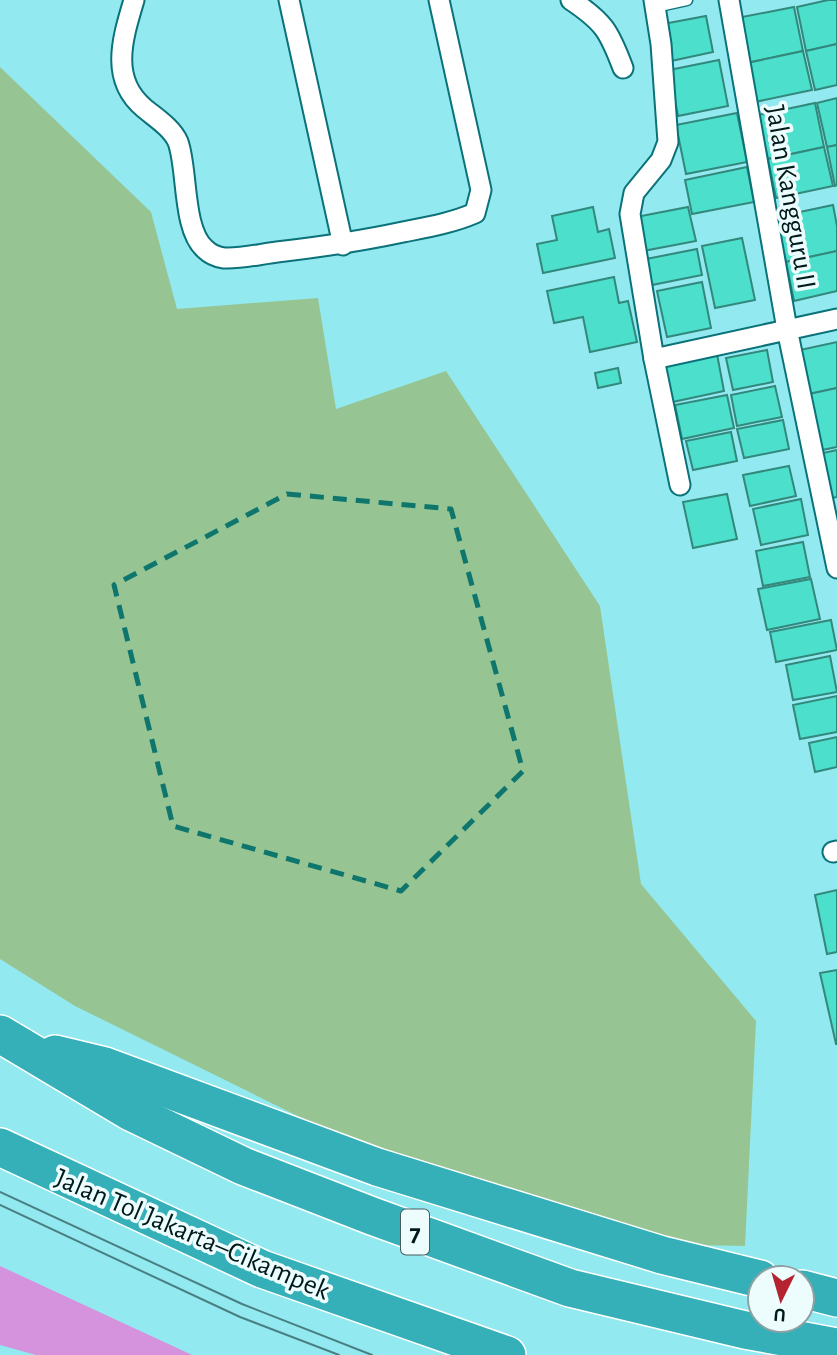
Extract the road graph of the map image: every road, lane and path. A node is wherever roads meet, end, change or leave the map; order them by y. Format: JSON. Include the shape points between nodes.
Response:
{"nodes":[{"id":1,"x":134,"y":0,"type":"edge"},
{"id":2,"x":289,"y":0,"type":"edge"},
{"id":3,"x":439,"y":0,"type":"edge"},
{"id":4,"x":571,"y":0,"type":"edge"},
{"id":5,"x":687,"y":0,"type":"edge"},
{"id":6,"x":729,"y":0,"type":"edge"},
{"id":7,"x":654,"y":4,"type":"edge"},
{"id":8,"x":622,"y":68,"type":"dead end"},
{"id":9,"x":343,"y":245,"type":"junction"},
{"id":10,"x":837,"y":319,"type":"edge"},
{"id":11,"x":787,"y":329,"type":"junction"},
{"id":12,"x":654,"y":359,"type":"junction"},
{"id":13,"x":680,"y":485,"type":"dead end"},
{"id":14,"x":837,"y":568,"type":"edge"},
{"id":15,"x":10,"y":1040,"type":"edge"},
{"id":16,"x":0,"y":1147,"type":"edge"},
{"id":17,"x":746,"y":1276,"type":"edge"},
{"id":18,"x":816,"y":1293,"type":"edge"},
{"id":19,"x":837,"y":1298,"type":"edge"},
{"id":20,"x":837,"y":1348,"type":"edge"},
{"id":21,"x":507,"y":1355,"type":"edge"}],
"edges":[{"from":1,"to":9,"type":"street","via":[[123,36],[122,75],[141,106],[170,130],[178,143],[195,232],[204,249],[231,257]]},
{"from":2,"to":9,"type":"street"},
{"from":3,"to":9,"type":"street","via":[[481,190],[475,213],[454,222]]},
{"from":4,"to":8,"type":"street","via":[[603,25]]},
{"from":5,"to":7,"type":"lane"},
{"from":6,"to":11,"type":"street","name":"Jalan Kangguru II"},
{"from":7,"to":12,"type":"street","via":[[668,142],[662,160],[634,193],[630,214]]},
{"from":10,"to":11,"type":"street"},
{"from":11,"to":12,"type":"street"},
{"from":11,"to":14,"type":"street","name":"Jalan Kangguru II"},
{"from":12,"to":13,"type":"street"},
{"from":15,"to":17,"type":"highway","via":[[105,1066],[377,1167],[663,1255]]},
{"from":15,"to":20,"type":"highway","number":"7","via":[[143,1118],[243,1166],[372,1216],[570,1288]]},
{"from":16,"to":21,"type":"highway","name":"Jalan Tol Jakarta–Cikampek","via":[[262,1269]]},
{"from":18,"to":19,"type":"highway"}]}
